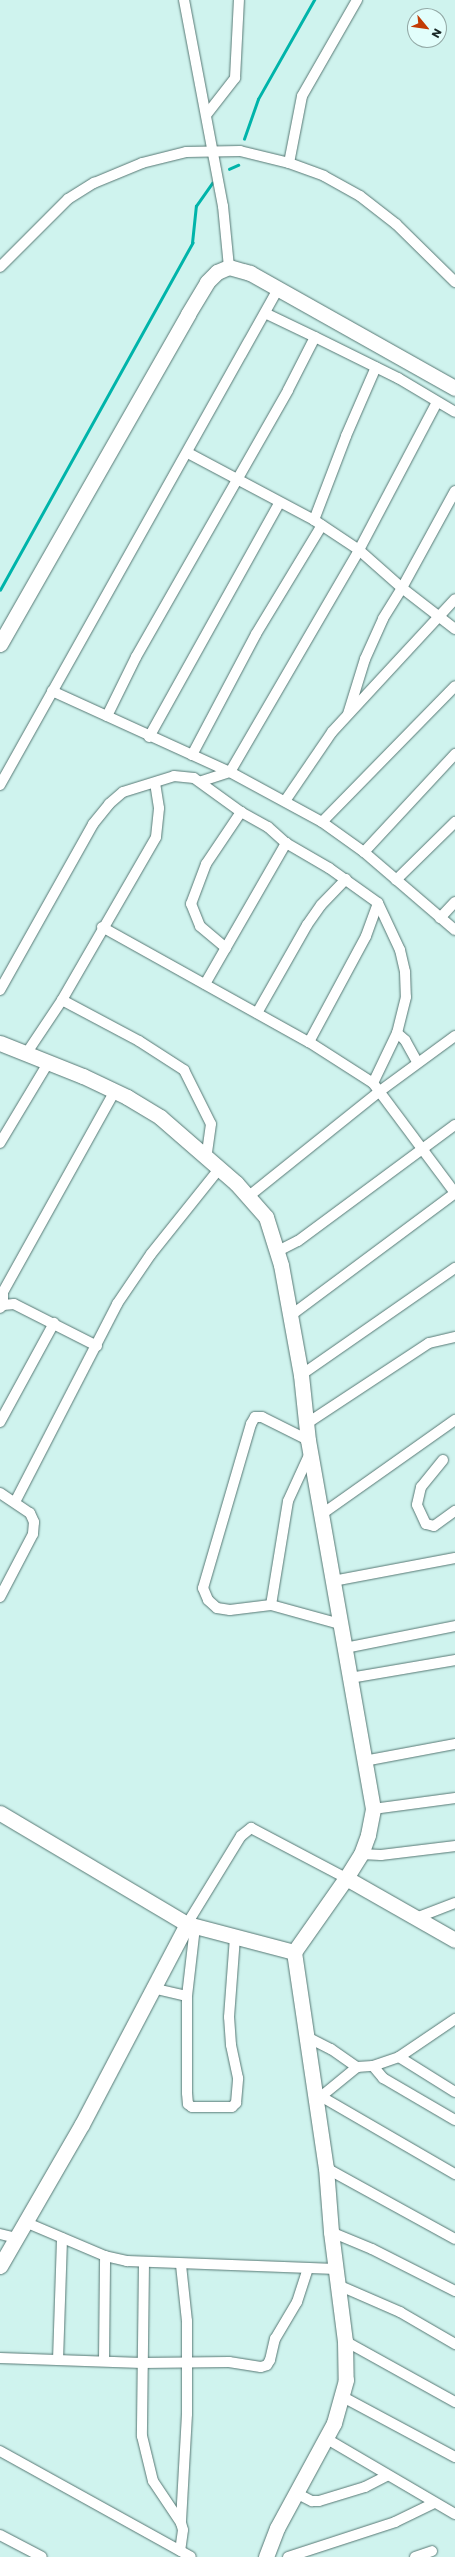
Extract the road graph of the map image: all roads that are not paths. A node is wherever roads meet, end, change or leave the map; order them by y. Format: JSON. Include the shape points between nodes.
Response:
{"nodes":[{"id":1,"x":184,"y":0,"type":"edge"},
{"id":2,"x":239,"y":0,"type":"edge"},
{"id":3,"x":357,"y":0,"type":"edge"},
{"id":4,"x":207,"y":114,"type":"junction"},
{"id":5,"x":214,"y":150,"type":"junction"},
{"id":6,"x":289,"y":163,"type":"junction"},
{"id":7,"x":0,"y":267,"type":"edge"},
{"id":8,"x":229,"y":267,"type":"junction"},
{"id":9,"x":455,"y":282,"type":"edge"},
{"id":10,"x":278,"y":289,"type":"junction"},
{"id":11,"x":265,"y":313,"type":"junction"},
{"id":12,"x":315,"y":337,"type":"junction"},
{"id":13,"x":376,"y":367,"type":"junction"},
{"id":14,"x":455,"y":388,"type":"edge"},
{"id":15,"x":437,"y":402,"type":"junction"},
{"id":16,"x":455,"y":412,"type":"edge"},
{"id":17,"x":188,"y":453,"type":"junction"},
{"id":18,"x":237,"y":480,"type":"junction"},
{"id":19,"x":455,"y":491,"type":"edge"},
{"id":20,"x":279,"y":503,"type":"junction"},
{"id":21,"x":318,"y":523,"type":"junction"},
{"id":22,"x":359,"y":550,"type":"junction"},
{"id":23,"x":402,"y":588,"type":"junction"},
{"id":24,"x":455,"y":599,"type":"edge"},
{"id":25,"x":438,"y":617,"type":"junction"},
{"id":26,"x":455,"y":629,"type":"edge"},
{"id":27,"x":0,"y":644,"type":"edge"},
{"id":28,"x":455,"y":686,"type":"edge"},
{"id":29,"x":52,"y":691,"type":"junction"},
{"id":30,"x":348,"y":714,"type":"junction"},
{"id":31,"x":107,"y":716,"type":"junction"},
{"id":32,"x":148,"y":737,"type":"junction"},
{"id":33,"x":455,"y":754,"type":"edge"},
{"id":34,"x":192,"y":755,"type":"junction"},
{"id":35,"x":209,"y":763,"type":"junction"},
{"id":36,"x":230,"y":772,"type":"junction"},
{"id":37,"x":202,"y":781,"type":"junction"},
{"id":38,"x":155,"y":784,"type":"junction"},
{"id":39,"x":0,"y":785,"type":"edge"},
{"id":40,"x":285,"y":801,"type":"junction"},
{"id":41,"x":241,"y":812,"type":"junction"},
{"id":42,"x":322,"y":822,"type":"junction"},
{"id":43,"x":455,"y":822,"type":"edge"},
{"id":44,"x":286,"y":843,"type":"junction"},
{"id":45,"x":364,"y":852,"type":"junction"},
{"id":46,"x":346,"y":879,"type":"junction"},
{"id":47,"x":396,"y":880,"type":"junction"},
{"id":48,"x":455,"y":902,"type":"edge"},
{"id":49,"x":378,"y":903,"type":"junction"},
{"id":50,"x":440,"y":918,"type":"junction"},
{"id":51,"x":102,"y":927,"type":"junction"},
{"id":52,"x":455,"y":930,"type":"edge"},
{"id":53,"x":226,"y":948,"type":"junction"},
{"id":54,"x":205,"y":984,"type":"junction"},
{"id":55,"x":0,"y":990,"type":"edge"},
{"id":56,"x":62,"y":1000,"type":"junction"},
{"id":57,"x":257,"y":1013,"type":"junction"},
{"id":58,"x":397,"y":1033,"type":"junction"},
{"id":59,"x":455,"y":1036,"type":"edge"},
{"id":60,"x":309,"y":1042,"type":"junction"},
{"id":61,"x":0,"y":1043,"type":"edge"},
{"id":62,"x":26,"y":1054,"type":"junction"},
{"id":63,"x":48,"y":1063,"type":"junction"},
{"id":64,"x":418,"y":1064,"type":"junction"},
{"id":65,"x":373,"y":1083,"type":"junction"},
{"id":66,"x":115,"y":1091,"type":"junction"},
{"id":67,"x":380,"y":1091,"type":"junction"},
{"id":68,"x":455,"y":1125,"type":"edge"},
{"id":69,"x":0,"y":1143,"type":"edge"},
{"id":70,"x":421,"y":1147,"type":"junction"},
{"id":71,"x":206,"y":1158,"type":"junction"},
{"id":72,"x":219,"y":1169,"type":"junction"},
{"id":73,"x":455,"y":1193,"type":"edge"},
{"id":74,"x":249,"y":1196,"type":"junction"},
{"id":75,"x":278,"y":1251,"type":"junction"},
{"id":76,"x":455,"y":1268,"type":"edge"},
{"id":77,"x":2,"y":1306,"type":"edge"},
{"id":78,"x":290,"y":1316,"type":"junction"},
{"id":79,"x":54,"y":1323,"type":"junction"},
{"id":80,"x":455,"y":1337,"type":"edge"},
{"id":81,"x":97,"y":1346,"type":"junction"},
{"id":82,"x":301,"y":1375,"type":"junction"},
{"id":83,"x":455,"y":1420,"type":"edge"},
{"id":84,"x":0,"y":1422,"type":"edge"},
{"id":85,"x":306,"y":1424,"type":"junction"},
{"id":86,"x":310,"y":1446,"type":"junction"},
{"id":87,"x":443,"y":1460,"type":"dead end"},
{"id":88,"x":0,"y":1493,"type":"edge"},
{"id":89,"x":16,"y":1502,"type":"junction"},
{"id":90,"x":455,"y":1511,"type":"edge"},
{"id":91,"x":322,"y":1514,"type":"junction"},
{"id":92,"x":455,"y":1558,"type":"edge"},
{"id":93,"x":333,"y":1581,"type":"junction"},
{"id":94,"x":0,"y":1597,"type":"edge"},
{"id":95,"x":271,"y":1605,"type":"junction"},
{"id":96,"x":340,"y":1624,"type":"junction"},
{"id":97,"x":455,"y":1626,"type":"edge"},
{"id":98,"x":345,"y":1648,"type":"junction"},
{"id":99,"x":455,"y":1660,"type":"edge"},
{"id":100,"x":350,"y":1678,"type":"junction"},
{"id":101,"x":455,"y":1744,"type":"edge"},
{"id":102,"x":364,"y":1761,"type":"junction"},
{"id":103,"x":455,"y":1798,"type":"edge"},
{"id":104,"x":373,"y":1809,"type":"junction"},
{"id":105,"x":0,"y":1813,"type":"edge"},
{"id":106,"x":455,"y":1846,"type":"edge"},
{"id":107,"x":361,"y":1854,"type":"junction"},
{"id":108,"x":346,"y":1878,"type":"junction"},
{"id":109,"x":455,"y":1903,"type":"edge"},
{"id":110,"x":416,"y":1918,"type":"junction"},
{"id":111,"x":191,"y":1926,"type":"junction"},
{"id":112,"x":235,"y":1938,"type":"junction"},
{"id":113,"x":453,"y":1938,"type":"edge"},
{"id":114,"x":294,"y":1952,"type":"junction"},
{"id":115,"x":152,"y":1988,"type":"junction"},
{"id":116,"x":187,"y":1996,"type":"junction"},
{"id":117,"x":455,"y":2020,"type":"edge"},
{"id":118,"x":307,"y":2038,"type":"junction"},
{"id":119,"x":399,"y":2057,"type":"junction"},
{"id":120,"x":373,"y":2066,"type":"junction"},
{"id":121,"x":357,"y":2067,"type":"junction"},
{"id":122,"x":455,"y":2092,"type":"edge"},
{"id":123,"x":318,"y":2099,"type":"junction"},
{"id":124,"x":455,"y":2120,"type":"edge"},
{"id":125,"x":326,"y":2168,"type":"junction"},
{"id":126,"x":455,"y":2174,"type":"edge"},
{"id":127,"x":26,"y":2222,"type":"junction"},
{"id":128,"x":331,"y":2232,"type":"junction"},
{"id":129,"x":0,"y":2234,"type":"edge"},
{"id":130,"x":16,"y":2238,"type":"junction"},
{"id":131,"x":62,"y":2238,"type":"junction"},
{"id":132,"x":455,"y":2239,"type":"edge"},
{"id":133,"x":105,"y":2256,"type":"junction"},
{"id":134,"x":144,"y":2263,"type":"junction"},
{"id":135,"x":181,"y":2265,"type":"junction"},
{"id":136,"x":0,"y":2266,"type":"edge"},
{"id":137,"x":308,"y":2269,"type":"junction"},
{"id":138,"x":336,"y":2269,"type":"junction"},
{"id":139,"x":338,"y":2285,"type":"junction"},
{"id":140,"x":455,"y":2291,"type":"edge"},
{"id":141,"x":345,"y":2341,"type":"junction"},
{"id":142,"x":455,"y":2344,"type":"edge"},
{"id":143,"x":0,"y":2358,"type":"edge"},
{"id":144,"x":58,"y":2360,"type":"junction"},
{"id":145,"x":104,"y":2360,"type":"junction"},
{"id":146,"x":187,"y":2361,"type":"junction"},
{"id":147,"x":142,"y":2363,"type":"junction"},
{"id":148,"x":343,"y":2397,"type":"junction"},
{"id":149,"x":455,"y":2402,"type":"edge"},
{"id":150,"x":327,"y":2439,"type":"junction"},
{"id":151,"x":0,"y":2451,"type":"edge"},
{"id":152,"x":455,"y":2457,"type":"edge"},
{"id":153,"x":387,"y":2476,"type":"junction"},
{"id":154,"x":296,"y":2493,"type":"junction"},
{"id":155,"x":434,"y":2503,"type":"junction"},
{"id":156,"x":455,"y":2514,"type":"edge"},
{"id":157,"x":181,"y":2523,"type":"junction"},
{"id":158,"x":0,"y":2535,"type":"edge"},
{"id":159,"x":180,"y":2551,"type":"junction"},
{"id":160,"x":432,"y":2551,"type":"dead end"},
{"id":161,"x":42,"y":2557,"type":"edge"},
{"id":162,"x":191,"y":2557,"type":"edge"},
{"id":163,"x":266,"y":2557,"type":"edge"},
{"id":164,"x":288,"y":2557,"type":"edge"},
{"id":165,"x":415,"y":2557,"type":"edge"}],
"edges":[{"from":1,"to":4,"type":"street"},
{"from":2,"to":4,"type":"street","via":[[235,78]]},
{"from":3,"to":6,"type":"street","via":[[302,96]]},
{"from":4,"to":5,"type":"street"},
{"from":5,"to":6,"type":"street","via":[[240,151]]},
{"from":5,"to":7,"type":"street","via":[[186,152],[142,163],[94,183],[68,199]]},
{"from":5,"to":8,"type":"street"},
{"from":6,"to":9,"type":"street","via":[[324,176],[360,196],[396,224]]},
{"from":8,"to":10,"type":"street","via":[[250,273]]},
{"from":8,"to":27,"type":"street","via":[[217,272],[207,282],[191,307]]},
{"from":10,"to":11,"type":"street"},
{"from":10,"to":14,"type":"street"},
{"from":11,"to":12,"type":"street"},
{"from":11,"to":17,"type":"street"},
{"from":12,"to":13,"type":"street"},
{"from":12,"to":18,"type":"street"},
{"from":13,"to":15,"type":"street"},
{"from":13,"to":21,"type":"street","via":[[346,436]]},
{"from":15,"to":16,"type":"street"},
{"from":15,"to":22,"type":"street"},
{"from":17,"to":18,"type":"street"},
{"from":17,"to":29,"type":"street"},
{"from":18,"to":20,"type":"street"},
{"from":18,"to":31,"type":"street","via":[[158,615]]},
{"from":19,"to":23,"type":"street"},
{"from":20,"to":21,"type":"street"},
{"from":20,"to":32,"type":"street"},
{"from":21,"to":22,"type":"street"},
{"from":21,"to":34,"type":"street"},
{"from":22,"to":23,"type":"street"},
{"from":22,"to":36,"type":"street"},
{"from":23,"to":25,"type":"street"},
{"from":23,"to":30,"type":"street","via":[[383,619],[365,659]]},
{"from":24,"to":25,"type":"street"},
{"from":25,"to":26,"type":"street"},
{"from":25,"to":30,"type":"street"},
{"from":28,"to":42,"type":"street"},
{"from":29,"to":31,"type":"street"},
{"from":29,"to":39,"type":"street"},
{"from":30,"to":40,"type":"street","via":[[332,732]]},
{"from":31,"to":32,"type":"street"},
{"from":32,"to":34,"type":"street"},
{"from":33,"to":45,"type":"street"},
{"from":34,"to":35,"type":"street"},
{"from":35,"to":36,"type":"street"},
{"from":35,"to":37,"type":"street"},
{"from":36,"to":37,"type":"street"},
{"from":36,"to":40,"type":"street"},
{"from":37,"to":38,"type":"street","via":[[174,776]]},
{"from":37,"to":41,"type":"street"},
{"from":38,"to":51,"type":"street","via":[[159,808],[156,837]]},
{"from":38,"to":55,"type":"street","via":[[123,792],[109,804],[93,824]]},
{"from":40,"to":42,"type":"street"},
{"from":41,"to":44,"type":"street","via":[[268,828]]},
{"from":41,"to":53,"type":"street","via":[[206,864],[191,904],[200,926]]},
{"from":42,"to":45,"type":"street"},
{"from":43,"to":47,"type":"street"},
{"from":44,"to":46,"type":"street"},
{"from":44,"to":53,"type":"street"},
{"from":45,"to":47,"type":"street"},
{"from":46,"to":49,"type":"street"},
{"from":46,"to":57,"type":"street","via":[[321,905],[307,925]]},
{"from":47,"to":50,"type":"street"},
{"from":48,"to":50,"type":"street"},
{"from":49,"to":58,"type":"street","via":[[400,950],[406,972],[406,997]]},
{"from":49,"to":60,"type":"street","via":[[366,936]]},
{"from":50,"to":52,"type":"street"},
{"from":51,"to":54,"type":"street"},
{"from":51,"to":56,"type":"street"},
{"from":53,"to":54,"type":"street"},
{"from":54,"to":57,"type":"street"},
{"from":56,"to":62,"type":"street"},
{"from":56,"to":71,"type":"street","via":[[139,1041],[184,1070],[196,1099],[211,1124]]},
{"from":57,"to":60,"type":"street"},
{"from":58,"to":64,"type":"street"},
{"from":58,"to":65,"type":"street"},
{"from":59,"to":64,"type":"street"},
{"from":60,"to":65,"type":"street"},
{"from":61,"to":62,"type":"street"},
{"from":62,"to":63,"type":"street"},
{"from":63,"to":66,"type":"street"},
{"from":63,"to":69,"type":"street"},
{"from":64,"to":67,"type":"street"},
{"from":65,"to":67,"type":"street"},
{"from":66,"to":71,"type":"street","via":[[160,1117]]},
{"from":66,"to":77,"type":"street","via":[[3,1292]]},
{"from":67,"to":70,"type":"street"},
{"from":67,"to":74,"type":"street"},
{"from":68,"to":70,"type":"street"},
{"from":70,"to":73,"type":"street"},
{"from":70,"to":75,"type":"street","via":[[298,1241]]},
{"from":71,"to":72,"type":"street"},
{"from":72,"to":74,"type":"street"},
{"from":72,"to":81,"type":"street","via":[[134,1279],[111,1315]]},
{"from":73,"to":78,"type":"street"},
{"from":74,"to":75,"type":"street","via":[[266,1217]]},
{"from":75,"to":78,"type":"street"},
{"from":76,"to":82,"type":"street"},
{"from":77,"to":79,"type":"street","via":[[14,1304]]},
{"from":78,"to":82,"type":"street"},
{"from":79,"to":81,"type":"street"},
{"from":79,"to":84,"type":"street"},
{"from":80,"to":85,"type":"street","via":[[429,1343]]},
{"from":81,"to":89,"type":"street"},
{"from":82,"to":85,"type":"street"},
{"from":83,"to":91,"type":"street"},
{"from":85,"to":86,"type":"street"},
{"from":86,"to":91,"type":"street"},
{"from":86,"to":95,"type":"street","via":[[288,1501]]},
{"from":86,"to":95,"type":"street","via":[[262,1417],[255,1417],[203,1588],[208,1600],[217,1608],[230,1610]]},
{"from":87,"to":90,"type":"street","via":[[421,1487],[416,1505],[426,1524],[434,1526]]},
{"from":88,"to":89,"type":"street"},
{"from":89,"to":94,"type":"street","via":[[30,1514],[34,1522],[33,1534]]},
{"from":91,"to":93,"type":"street"},
{"from":92,"to":93,"type":"street"},
{"from":93,"to":96,"type":"street"},
{"from":95,"to":96,"type":"street"},
{"from":96,"to":98,"type":"street"},
{"from":97,"to":98,"type":"street"},
{"from":98,"to":100,"type":"street"},
{"from":99,"to":100,"type":"street"},
{"from":100,"to":102,"type":"street"},
{"from":101,"to":102,"type":"street"},
{"from":102,"to":104,"type":"street"},
{"from":103,"to":104,"type":"street"},
{"from":104,"to":107,"type":"street"},
{"from":105,"to":111,"type":"street"},
{"from":106,"to":107,"type":"street","via":[[381,1855]]},
{"from":107,"to":108,"type":"street"},
{"from":108,"to":110,"type":"street"},
{"from":108,"to":111,"type":"street","via":[[251,1828],[241,1836]]},
{"from":108,"to":114,"type":"street"},
{"from":109,"to":110,"type":"street"},
{"from":110,"to":113,"type":"street"},
{"from":111,"to":112,"type":"street"},
{"from":111,"to":115,"type":"street"},
{"from":111,"to":116,"type":"street"},
{"from":112,"to":114,"type":"street"},
{"from":112,"to":116,"type":"street","via":[[229,2017],[231,2045],[238,2078],[237,2098],[232,2107],[192,2107],[188,2104]]},
{"from":114,"to":118,"type":"street"},
{"from":115,"to":116,"type":"street"},
{"from":115,"to":127,"type":"street","via":[[82,2124]]},
{"from":117,"to":119,"type":"street"},
{"from":118,"to":121,"type":"street","via":[[331,2049]]},
{"from":118,"to":123,"type":"street"},
{"from":119,"to":120,"type":"street"},
{"from":119,"to":122,"type":"street"},
{"from":120,"to":121,"type":"street"},
{"from":120,"to":124,"type":"street","via":[[383,2078]]},
{"from":121,"to":123,"type":"street"},
{"from":123,"to":125,"type":"street"},
{"from":123,"to":126,"type":"street"},
{"from":125,"to":128,"type":"street"},
{"from":125,"to":132,"type":"street"},
{"from":127,"to":130,"type":"street"},
{"from":127,"to":131,"type":"street"},
{"from":128,"to":138,"type":"street"},
{"from":128,"to":140,"type":"street","via":[[372,2248]]},
{"from":129,"to":130,"type":"street"},
{"from":130,"to":136,"type":"street"},
{"from":131,"to":133,"type":"street"},
{"from":131,"to":144,"type":"street"},
{"from":133,"to":134,"type":"street"},
{"from":133,"to":145,"type":"street"},
{"from":134,"to":135,"type":"street"},
{"from":134,"to":147,"type":"street"},
{"from":135,"to":137,"type":"street"},
{"from":135,"to":146,"type":"street","via":[[187,2321]]},
{"from":137,"to":138,"type":"street"},
{"from":137,"to":146,"type":"street","via":[[297,2302],[275,2339],[267,2365],[261,2368],[230,2362]]},
{"from":138,"to":139,"type":"street"},
{"from":139,"to":141,"type":"street"},
{"from":139,"to":142,"type":"street","via":[[400,2312]]},
{"from":141,"to":148,"type":"street","via":[[346,2380]]},
{"from":141,"to":149,"type":"street"},
{"from":143,"to":144,"type":"street"},
{"from":144,"to":145,"type":"street"},
{"from":145,"to":147,"type":"street"},
{"from":146,"to":147,"type":"street"},
{"from":146,"to":157,"type":"street"},
{"from":147,"to":157,"type":"street","via":[[142,2436],[145,2455],[153,2481]]},
{"from":148,"to":150,"type":"street"},
{"from":148,"to":152,"type":"street"},
{"from":150,"to":153,"type":"street"},
{"from":150,"to":154,"type":"street"},
{"from":151,"to":159,"type":"street"},
{"from":153,"to":154,"type":"street","via":[[365,2487],[319,2501],[312,2501]]},
{"from":153,"to":155,"type":"street"},
{"from":154,"to":163,"type":"street","via":[[277,2528]]},
{"from":155,"to":156,"type":"street"},
{"from":155,"to":164,"type":"street","via":[[395,2522]]},
{"from":157,"to":159,"type":"street","via":[[183,2530]]},
{"from":158,"to":161,"type":"street"},
{"from":159,"to":162,"type":"street"},
{"from":160,"to":165,"type":"street"}]}
